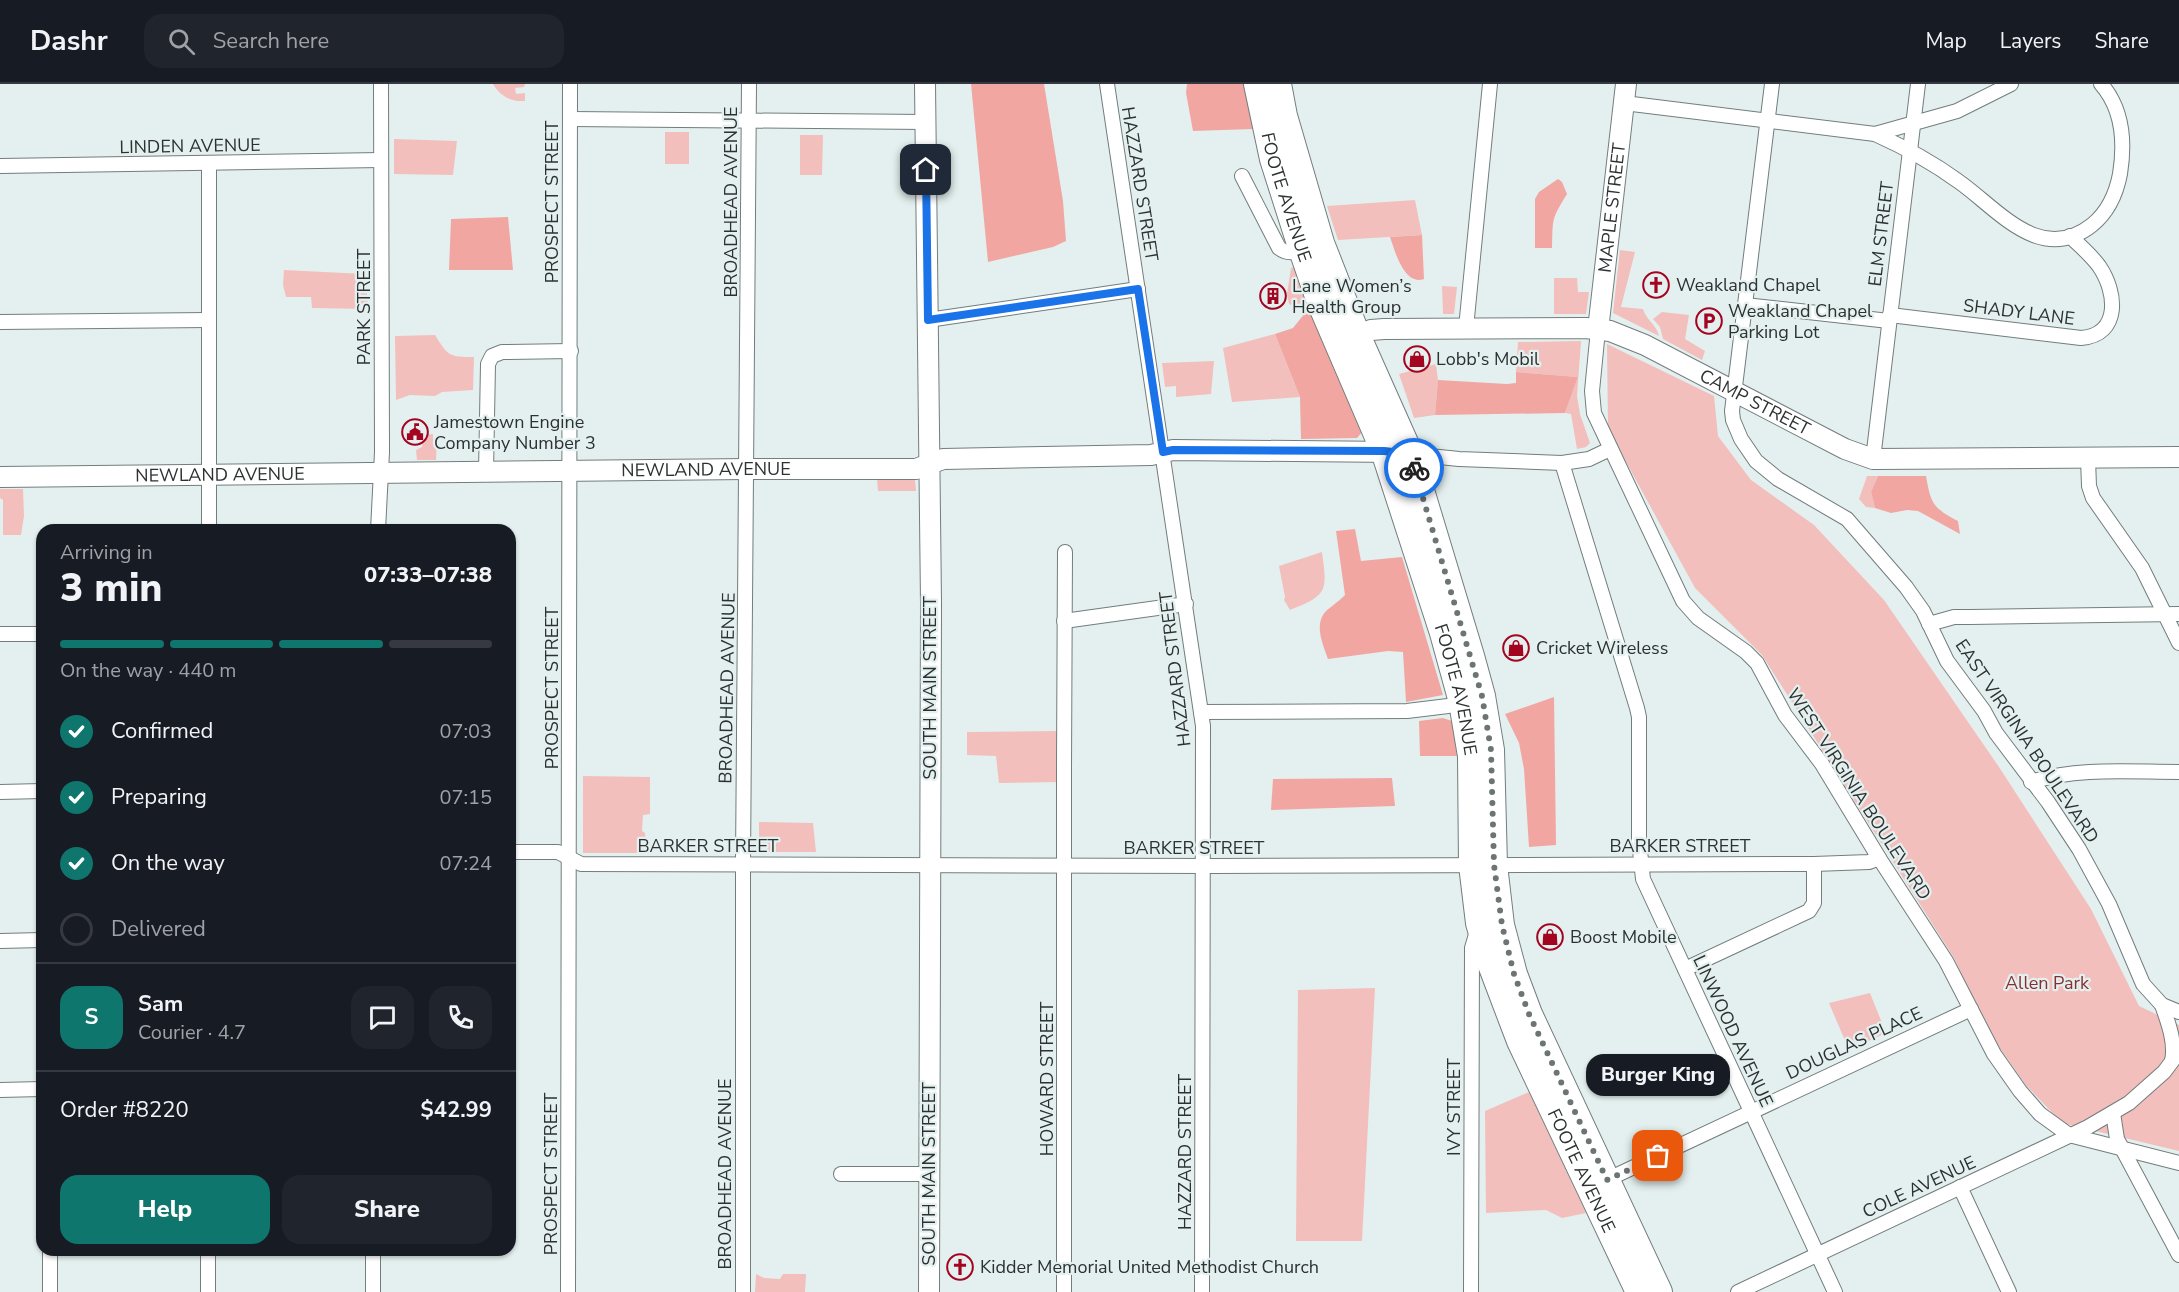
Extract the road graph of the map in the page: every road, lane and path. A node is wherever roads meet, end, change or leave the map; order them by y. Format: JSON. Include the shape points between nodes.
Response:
{"nodes":[{"id":1,"x":381,"y":84,"type":"edge"},
{"id":2,"x":570,"y":84,"type":"edge"},
{"id":3,"x":749,"y":84,"type":"edge"},
{"id":4,"x":925,"y":84,"type":"edge"},
{"id":5,"x":1107,"y":84,"type":"edge"},
{"id":6,"x":1257,"y":84,"type":"edge"},
{"id":7,"x":1278,"y":84,"type":"edge"},
{"id":8,"x":1490,"y":84,"type":"edge"},
{"id":9,"x":1772,"y":84,"type":"edge"},
{"id":10,"x":1918,"y":84,"type":"edge"},
{"id":11,"x":2010,"y":84,"type":"edge"},
{"id":12,"x":2101,"y":84,"type":"edge"},
{"id":13,"x":1625,"y":94,"type":"edge"},
{"id":14,"x":570,"y":119,"type":"junction"},
{"id":15,"x":749,"y":120,"type":"junction"},
{"id":16,"x":1767,"y":120,"type":"junction"},
{"id":17,"x":926,"y":122,"type":"junction"},
{"id":18,"x":1913,"y":123,"type":"junction"},
{"id":19,"x":1875,"y":134,"type":"junction"},
{"id":20,"x":1910,"y":150,"type":"junction"},
{"id":21,"x":381,"y":160,"type":"junction"},
{"id":22,"x":209,"y":164,"type":"junction"},
{"id":23,"x":0,"y":166,"type":"edge"},
{"id":24,"x":1242,"y":176,"type":"dead end"},
{"id":25,"x":2070,"y":236,"type":"junction"},
{"id":26,"x":1311,"y":247,"type":"junction"},
{"id":27,"x":1138,"y":289,"type":"junction"},
{"id":28,"x":1745,"y":305,"type":"junction"},
{"id":29,"x":1889,"y":318,"type":"junction"},
{"id":30,"x":209,"y":320,"type":"junction"},
{"id":31,"x":928,"y":320,"type":"junction"},
{"id":32,"x":0,"y":322,"type":"edge"},
{"id":33,"x":1466,"y":328,"type":"junction"},
{"id":34,"x":1598,"y":330,"type":"junction"},
{"id":35,"x":1348,"y":340,"type":"junction"},
{"id":36,"x":571,"y":351,"type":"junction"},
{"id":37,"x":1735,"y":391,"type":"junction"},
{"id":38,"x":1610,"y":448,"type":"junction"},
{"id":39,"x":1384,"y":451,"type":"junction"},
{"id":40,"x":1163,"y":452,"type":"junction"},
{"id":41,"x":1410,"y":454,"type":"junction"},
{"id":42,"x":2179,"y":457,"type":"edge"},
{"id":43,"x":1872,"y":459,"type":"junction"},
{"id":44,"x":2088,"y":459,"type":"junction"},
{"id":45,"x":1562,"y":463,"type":"junction"},
{"id":46,"x":930,"y":464,"type":"junction"},
{"id":47,"x":747,"y":469,"type":"junction"},
{"id":48,"x":486,"y":472,"type":"junction"},
{"id":49,"x":571,"y":472,"type":"junction"},
{"id":50,"x":381,"y":473,"type":"junction"},
{"id":51,"x":209,"y":475,"type":"junction"},
{"id":52,"x":0,"y":477,"type":"edge"},
{"id":53,"x":209,"y":524,"type":"edge"},
{"id":54,"x":378,"y":524,"type":"edge"},
{"id":55,"x":1065,"y":552,"type":"dead end"},
{"id":56,"x":1186,"y":604,"type":"junction"},
{"id":57,"x":2172,"y":614,"type":"edge"},
{"id":58,"x":1064,"y":621,"type":"junction"},
{"id":59,"x":1929,"y":624,"type":"junction"},
{"id":60,"x":0,"y":634,"type":"edge"},
{"id":61,"x":36,"y":634,"type":"edge"},
{"id":62,"x":2179,"y":644,"type":"edge"},
{"id":63,"x":1472,"y":699,"type":"junction"},
{"id":64,"x":1202,"y":712,"type":"junction"},
{"id":65,"x":2179,"y":772,"type":"edge"},
{"id":66,"x":2031,"y":782,"type":"junction"},
{"id":67,"x":36,"y":791,"type":"edge"},
{"id":68,"x":0,"y":792,"type":"edge"},
{"id":69,"x":516,"y":852,"type":"edge"},
{"id":70,"x":570,"y":858,"type":"junction"},
{"id":71,"x":1879,"y":858,"type":"junction"},
{"id":72,"x":743,"y":863,"type":"junction"},
{"id":73,"x":929,"y":864,"type":"junction"},
{"id":74,"x":1814,"y":864,"type":"junction"},
{"id":75,"x":1483,"y":865,"type":"junction"},
{"id":76,"x":1641,"y":865,"type":"junction"},
{"id":77,"x":1065,"y":866,"type":"junction"},
{"id":78,"x":1202,"y":866,"type":"junction"},
{"id":79,"x":1479,"y":923,"type":"junction"},
{"id":80,"x":36,"y":940,"type":"edge"},
{"id":81,"x":0,"y":941,"type":"edge"},
{"id":82,"x":1685,"y":969,"type":"junction"},
{"id":83,"x":2162,"y":1005,"type":"junction"},
{"id":84,"x":1971,"y":1009,"type":"junction"},
{"id":85,"x":2179,"y":1012,"type":"edge"},
{"id":86,"x":2175,"y":1057,"type":"edge"},
{"id":87,"x":36,"y":1089,"type":"edge"},
{"id":88,"x":0,"y":1090,"type":"edge"},
{"id":89,"x":1751,"y":1111,"type":"junction"},
{"id":90,"x":2114,"y":1113,"type":"junction"},
{"id":91,"x":2069,"y":1136,"type":"junction"},
{"id":92,"x":2123,"y":1150,"type":"junction"},
{"id":93,"x":2179,"y":1163,"type":"edge"},
{"id":94,"x":841,"y":1174,"type":"dead end"},
{"id":95,"x":929,"y":1174,"type":"junction"},
{"id":96,"x":1598,"y":1184,"type":"junction"},
{"id":97,"x":1960,"y":1187,"type":"junction"},
{"id":98,"x":1817,"y":1254,"type":"junction"},
{"id":99,"x":2179,"y":1255,"type":"edge"},
{"id":100,"x":50,"y":1256,"type":"edge"},
{"id":101,"x":208,"y":1256,"type":"edge"},
{"id":102,"x":373,"y":1256,"type":"edge"},
{"id":103,"x":50,"y":1292,"type":"edge"},
{"id":104,"x":208,"y":1292,"type":"edge"},
{"id":105,"x":373,"y":1292,"type":"edge"},
{"id":106,"x":568,"y":1292,"type":"edge"},
{"id":107,"x":743,"y":1292,"type":"edge"},
{"id":108,"x":929,"y":1292,"type":"edge"},
{"id":109,"x":1064,"y":1292,"type":"edge"},
{"id":110,"x":1202,"y":1292,"type":"edge"},
{"id":111,"x":1471,"y":1292,"type":"edge"},
{"id":112,"x":1639,"y":1292,"type":"edge"},
{"id":113,"x":1659,"y":1292,"type":"edge"},
{"id":114,"x":1738,"y":1292,"type":"edge"},
{"id":115,"x":1835,"y":1292,"type":"edge"},
{"id":116,"x":2009,"y":1292,"type":"edge"}],
"edges":[{"from":1,"to":21,"type":"street","name":"PARK STREET"},
{"from":2,"to":14,"type":"street","name":"PROSPECT STREET"},
{"from":3,"to":15,"type":"street","name":"BROADHEAD AVENUE"},
{"from":4,"to":17,"type":"street","name":"SOUTH MAIN STREET"},
{"from":5,"to":27,"type":"street","name":"HAZZARD STREET"},
{"from":6,"to":26,"type":"highway","name":"FOOTE AVENUE","via":[[1274,159]]},
{"from":7,"to":26,"type":"highway","name":"FOOTE AVENUE"},
{"from":8,"to":33,"type":"street"},
{"from":9,"to":16,"type":"street","name":"EAST VIRGINIA BOULEVARD"},
{"from":10,"to":18,"type":"street","name":"ELM STREET"},
{"from":11,"to":18,"type":"street","via":[[1958,111]]},
{"from":12,"to":25,"type":"street","via":[[2108,91],[2122,130],[2119,178],[2103,215]]},
{"from":13,"to":16,"type":"street"},
{"from":13,"to":34,"type":"street","name":"MAPLE STREET"},
{"from":14,"to":15,"type":"street"},
{"from":14,"to":36,"type":"street","name":"PROSPECT STREET"},
{"from":15,"to":17,"type":"street"},
{"from":15,"to":47,"type":"street","name":"BROADHEAD AVENUE"},
{"from":16,"to":19,"type":"street"},
{"from":16,"to":28,"type":"street","name":"EAST VIRGINIA BOULEVARD"},
{"from":17,"to":31,"type":"street","name":"SOUTH MAIN STREET"},
{"from":18,"to":19,"type":"street"},
{"from":18,"to":20,"type":"street","name":"ELM STREET"},
{"from":19,"to":20,"type":"street"},
{"from":20,"to":25,"type":"street","via":[[2025,232],[2053,239]]},
{"from":20,"to":29,"type":"street","name":"ELM STREET"},
{"from":21,"to":22,"type":"street","name":"LINDEN AVENUE"},
{"from":21,"to":50,"type":"street","name":"PARK STREET"},
{"from":22,"to":23,"type":"street","name":"LINDEN AVENUE"},
{"from":22,"to":30,"type":"street"},
{"from":24,"to":26,"type":"street","via":[[1279,248],[1286,253]]},
{"from":25,"to":29,"type":"street","name":"SHADY LANE","via":[[2099,266],[2110,292],[2112,316],[2108,326],[2094,336],[2081,338]]},
{"from":26,"to":35,"type":"highway","name":"FOOTE AVENUE"},
{"from":27,"to":31,"type":"street"},
{"from":27,"to":40,"type":"street","name":"HAZZARD STREET"},
{"from":28,"to":29,"type":"street","name":"SHADY LANE"},
{"from":28,"to":37,"type":"street","name":"EAST VIRGINIA BOULEVARD"},
{"from":29,"to":43,"type":"street","name":"ELM STREET"},
{"from":30,"to":32,"type":"street"},
{"from":30,"to":51,"type":"street"},
{"from":31,"to":46,"type":"street","name":"SOUTH MAIN STREET"},
{"from":33,"to":34,"type":"street","name":"CAMP STREET"},
{"from":33,"to":35,"type":"street","name":"CAMP STREET","via":[[1384,328]]},
{"from":34,"to":37,"type":"street","name":"CAMP STREET","via":[[1627,336]]},
{"from":34,"to":38,"type":"street","name":"WEST VIRGINIA BOULEVARD","via":[[1592,398],[1594,413]]},
{"from":35,"to":39,"type":"highway","name":"FOOTE AVENUE"},
{"from":35,"to":41,"type":"highway","name":"FOOTE AVENUE"},
{"from":36,"to":48,"type":"street","via":[[502,352],[492,356],[488,364]]},
{"from":36,"to":49,"type":"street","name":"PROSPECT STREET"},
{"from":37,"to":43,"type":"street","name":"CAMP STREET","via":[[1845,449]]},
{"from":37,"to":59,"type":"street","name":"EAST VIRGINIA BOULEVARD","via":[[1733,420],[1756,461],[1778,479],[1847,519],[1906,586]]},
{"from":38,"to":45,"type":"street","via":[[1589,459]]},
{"from":38,"to":71,"type":"street","name":"WEST VIRGINIA BOULEVARD","via":[[1683,601],[1714,632],[1757,663],[1776,700],[1822,764]]},
{"from":39,"to":40,"type":"street","name":"NEWLAND AVENUE"},
{"from":39,"to":41,"type":"street","name":"NEWLAND AVENUE"},
{"from":39,"to":63,"type":"highway","name":"FOOTE AVENUE","via":[[1443,633]]},
{"from":40,"to":46,"type":"street","name":"NEWLAND AVENUE","via":[[943,459]]},
{"from":40,"to":56,"type":"street","name":"HAZZARD STREET"},
{"from":41,"to":45,"type":"street"},
{"from":41,"to":63,"type":"highway","name":"FOOTE AVENUE","via":[[1452,591]]},
{"from":42,"to":44,"type":"street","name":"CAMP STREET"},
{"from":43,"to":44,"type":"street","name":"CAMP STREET"},
{"from":44,"to":57,"type":"street","via":[[2093,498]]},
{"from":45,"to":76,"type":"street","name":"LINWOOD AVENUE","via":[[1639,717]]},
{"from":46,"to":47,"type":"street","name":"NEWLAND AVENUE","via":[[916,470]]},
{"from":46,"to":73,"type":"street","name":"SOUTH MAIN STREET"},
{"from":47,"to":49,"type":"street","name":"NEWLAND AVENUE"},
{"from":47,"to":72,"type":"street","name":"BROADHEAD AVENUE"},
{"from":48,"to":49,"type":"street","name":"NEWLAND AVENUE"},
{"from":48,"to":50,"type":"street","name":"NEWLAND AVENUE"},
{"from":49,"to":70,"type":"street","name":"PROSPECT STREET"},
{"from":50,"to":51,"type":"street","name":"NEWLAND AVENUE"},
{"from":50,"to":54,"type":"street","name":"PARK STREET"},
{"from":51,"to":52,"type":"street","name":"NEWLAND AVENUE"},
{"from":51,"to":53,"type":"street"},
{"from":55,"to":58,"type":"street","name":"HOWARD STREET"},
{"from":56,"to":58,"type":"street"},
{"from":56,"to":64,"type":"street","name":"HAZZARD STREET"},
{"from":57,"to":59,"type":"street","via":[[1962,617]]},
{"from":57,"to":62,"type":"street"},
{"from":58,"to":77,"type":"street","name":"HOWARD STREET"},
{"from":59,"to":66,"type":"street","name":"EAST VIRGINIA BOULEVARD","via":[[1947,661]]},
{"from":60,"to":61,"type":"street"},
{"from":63,"to":64,"type":"street","via":[[1407,711]]},
{"from":63,"to":75,"type":"highway","name":"FOOTE AVENUE","via":[[1491,750]]},
{"from":64,"to":78,"type":"street","name":"HAZZARD STREET"},
{"from":65,"to":66,"type":"street","via":[[2063,774]]},
{"from":66,"to":83,"type":"street","name":"EAST VIRGINIA BOULEVARD","via":[[2079,849],[2109,904],[2143,984]]},
{"from":67,"to":68,"type":"street"},
{"from":69,"to":70,"type":"street","name":"BARKER STREET","via":[[558,852]]},
{"from":70,"to":72,"type":"street","name":"BARKER STREET","via":[[581,864]]},
{"from":70,"to":106,"type":"street","name":"PROSPECT STREET"},
{"from":71,"to":74,"type":"street","name":"BARKER STREET","via":[[1869,862]]},
{"from":71,"to":84,"type":"street","name":"WEST VIRGINIA BOULEVARD","via":[[1946,961]]},
{"from":72,"to":73,"type":"street","name":"BARKER STREET"},
{"from":72,"to":107,"type":"street","name":"BROADHEAD AVENUE"},
{"from":73,"to":77,"type":"street","name":"BARKER STREET"},
{"from":73,"to":95,"type":"street","name":"SOUTH MAIN STREET"},
{"from":74,"to":76,"type":"street","name":"BARKER STREET"},
{"from":74,"to":82,"type":"street","via":[[1814,903],[1809,911]]},
{"from":75,"to":76,"type":"street","name":"BARKER STREET"},
{"from":75,"to":78,"type":"street","name":"BARKER STREET"},
{"from":75,"to":79,"type":"highway","name":"FOOTE AVENUE"},
{"from":75,"to":96,"type":"highway","name":"FOOTE AVENUE","via":[[1514,974]]},
{"from":76,"to":82,"type":"street","name":"LINWOOD AVENUE","via":[[1647,890]]},
{"from":77,"to":78,"type":"street","name":"BARKER STREET"},
{"from":77,"to":109,"type":"street","name":"HOWARD STREET"},
{"from":78,"to":110,"type":"street","name":"HAZZARD STREET"},
{"from":79,"to":96,"type":"highway","name":"FOOTE AVENUE","via":[[1508,1012]]},
{"from":79,"to":111,"type":"street","name":"IVY STREET","via":[[1472,948]]},
{"from":80,"to":81,"type":"street"},
{"from":82,"to":89,"type":"street","name":"LINWOOD AVENUE"},
{"from":83,"to":85,"type":"street","name":"EAST VIRGINIA BOULEVARD"},
{"from":83,"to":86,"type":"street","name":"COLE AVENUE"},
{"from":84,"to":89,"type":"street","name":"DOUGLAS PLACE"},
{"from":84,"to":91,"type":"street","name":"WEST VIRGINIA BOULEVARD","via":[[1994,1054],[2020,1091],[2040,1114]]},
{"from":86,"to":90,"type":"street","name":"COLE AVENUE","via":[[2146,1089]]},
{"from":87,"to":88,"type":"street"},
{"from":89,"to":96,"type":"street","name":"DOUGLAS PLACE"},
{"from":89,"to":98,"type":"street","name":"LINWOOD AVENUE"},
{"from":90,"to":91,"type":"street","name":"COLE AVENUE"},
{"from":90,"to":92,"type":"street","via":[[2115,1131]]},
{"from":91,"to":92,"type":"street","name":"WEST VIRGINIA BOULEVARD"},
{"from":91,"to":97,"type":"street","name":"COLE AVENUE"},
{"from":92,"to":93,"type":"street","name":"WEST VIRGINIA BOULEVARD"},
{"from":92,"to":99,"type":"street"},
{"from":94,"to":95,"type":"street"},
{"from":95,"to":108,"type":"street","name":"SOUTH MAIN STREET"},
{"from":96,"to":112,"type":"highway","name":"FOOTE AVENUE"},
{"from":96,"to":113,"type":"highway","name":"FOOTE AVENUE"},
{"from":97,"to":98,"type":"street","name":"COLE AVENUE"},
{"from":97,"to":116,"type":"street"},
{"from":98,"to":114,"type":"street","name":"COLE AVENUE"},
{"from":98,"to":115,"type":"street","name":"LINWOOD AVENUE"},
{"from":100,"to":103,"type":"street"},
{"from":101,"to":104,"type":"street"},
{"from":102,"to":105,"type":"street"}]}
